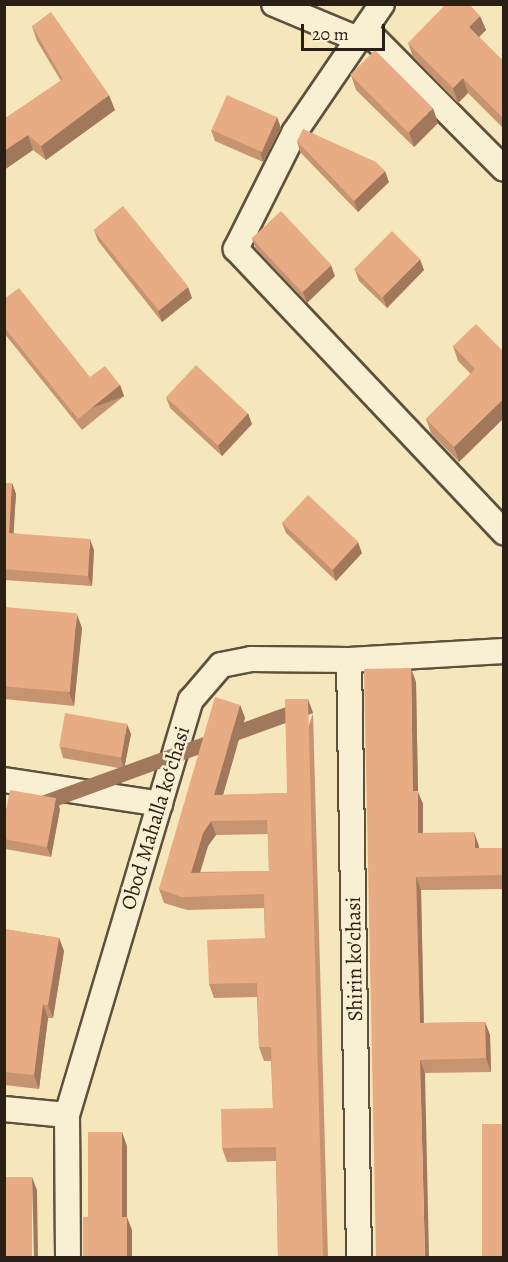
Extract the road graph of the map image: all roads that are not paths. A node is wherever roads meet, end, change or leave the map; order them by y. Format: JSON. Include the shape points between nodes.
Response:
{"nodes":[{"id":1,"x":274,"y":4,"type":"edge"},
{"id":2,"x":382,"y":4,"type":"edge"},
{"id":3,"x":364,"y":36,"type":"junction"},
{"id":4,"x":504,"y":169,"type":"edge"},
{"id":5,"x":504,"y":532,"type":"edge"},
{"id":6,"x":504,"y":651,"type":"edge"},
{"id":7,"x":349,"y":660,"type":"junction"},
{"id":8,"x":4,"y":780,"type":"edge"},
{"id":9,"x":160,"y":804,"type":"junction"},
{"id":10,"x":4,"y":1109,"type":"edge"},
{"id":11,"x":66,"y":1114,"type":"junction"},
{"id":12,"x":68,"y":1257,"type":"edge"},
{"id":13,"x":359,"y":1257,"type":"edge"}],
"edges":[{"from":1,"to":3,"type":"street"},
{"from":2,"to":3,"type":"street"},
{"from":3,"to":4,"type":"street"},
{"from":3,"to":5,"type":"street","via":[[294,133],[236,249]]},
{"from":6,"to":7,"type":"street","name":"Obod Mahalla ko‘chasi"},
{"from":7,"to":9,"type":"street","name":"Obod Mahalla ko‘chasi","via":[[250,659],[221,665],[191,699]]},
{"from":7,"to":13,"type":"street","name":"Shirin ko'chasi"},
{"from":8,"to":9,"type":"street"},
{"from":9,"to":11,"type":"street","name":"Obod Mahalla ko‘chasi"},
{"from":10,"to":11,"type":"street"},
{"from":11,"to":12,"type":"street","name":"Obod Mahalla ko‘chasi"}]}
